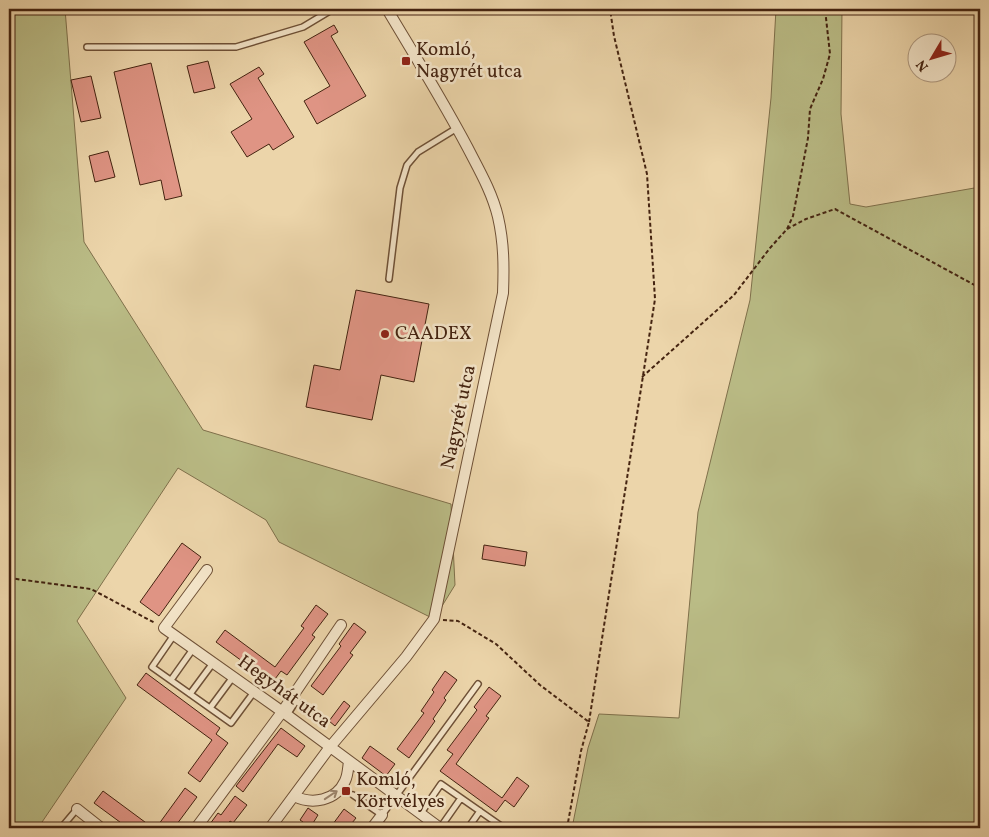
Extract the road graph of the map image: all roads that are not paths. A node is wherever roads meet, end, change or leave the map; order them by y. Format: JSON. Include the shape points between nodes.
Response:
{"nodes":[{"id":1,"x":332,"y":9,"type":"edge"},
{"id":2,"x":387,"y":9,"type":"edge"},
{"id":3,"x":87,"y":48,"type":"dead end"},
{"id":4,"x":457,"y":128,"type":"junction"},
{"id":5,"x":389,"y":278,"type":"dead end"},
{"id":6,"x":206,"y":570,"type":"dead end"},
{"id":7,"x":341,"y":625,"type":"dead end"},
{"id":8,"x":174,"y":635,"type":"junction"},
{"id":9,"x":193,"y":649,"type":"junction"},
{"id":10,"x":213,"y":663,"type":"junction"},
{"id":11,"x":233,"y":677,"type":"junction"},
{"id":12,"x":171,"y":680,"type":"junction"},
{"id":13,"x":478,"y":684,"type":"dead end"},
{"id":14,"x":254,"y":692,"type":"junction"},
{"id":15,"x":190,"y":694,"type":"junction"},
{"id":16,"x":210,"y":708,"type":"junction"},
{"id":17,"x":285,"y":713,"type":"junction"},
{"id":18,"x":324,"y":721,"type":"dead end"},
{"id":19,"x":330,"y":747,"type":"junction"},
{"id":20,"x":349,"y":762,"type":"junction"},
{"id":21,"x":354,"y":795,"type":"dead end"},
{"id":22,"x":396,"y":795,"type":"junction"},
{"id":23,"x":294,"y":796,"type":"junction"},
{"id":24,"x":461,"y":798,"type":"junction"},
{"id":25,"x":77,"y":809,"type":"joint"},
{"id":26,"x":480,"y":812,"type":"junction"},
{"id":27,"x":420,"y":813,"type":"junction"},
{"id":28,"x":382,"y":815,"type":"junction"},
{"id":29,"x":98,"y":827,"type":"edge"},
{"id":30,"x":61,"y":828,"type":"edge"},
{"id":31,"x":196,"y":828,"type":"edge"},
{"id":32,"x":270,"y":828,"type":"edge"},
{"id":33,"x":372,"y":828,"type":"edge"},
{"id":34,"x":440,"y":828,"type":"edge"},
{"id":35,"x":468,"y":828,"type":"edge"},
{"id":36,"x":504,"y":828,"type":"edge"}],
"edges":[{"from":1,"to":3,"type":"lane","via":[[303,27],[236,47]]},
{"from":2,"to":4,"type":"street","name":"Nagyrét utca"},
{"from":4,"to":5,"type":"lane","via":[[418,152],[407,165],[400,188]]},
{"from":4,"to":19,"type":"street","name":"Nagyrét utca","via":[[492,194],[504,262],[503,293],[434,619],[406,658]]},
{"from":6,"to":8,"type":"street","name":"Hegyhát utca","via":[[164,628]]},
{"from":7,"to":17,"type":"street"},
{"from":8,"to":9,"type":"street","name":"Hegyhát utca"},
{"from":8,"to":12,"type":"lane","via":[[152,667]]},
{"from":9,"to":10,"type":"street","name":"Hegyhát utca"},
{"from":9,"to":12,"type":"lane"},
{"from":10,"to":11,"type":"street","name":"Hegyhát utca"},
{"from":10,"to":15,"type":"lane"},
{"from":11,"to":14,"type":"street","name":"Hegyhát utca"},
{"from":11,"to":16,"type":"lane"},
{"from":12,"to":15,"type":"lane"},
{"from":13,"to":22,"type":"lane"},
{"from":14,"to":16,"type":"lane","via":[[231,723]]},
{"from":14,"to":17,"type":"street","name":"Hegyhát utca"},
{"from":15,"to":16,"type":"lane"},
{"from":17,"to":18,"type":"lane","via":[[296,701]]},
{"from":17,"to":19,"type":"street","name":"Hegyhát utca"},
{"from":17,"to":31,"type":"street"},
{"from":19,"to":20,"type":"street","name":"Hegyhát utca"},
{"from":19,"to":23,"type":"street"},
{"from":20,"to":22,"type":"street","name":"Hegyhát utca"},
{"from":23,"to":20,"type":"street","one_way":true,"via":[[302,800],[328,799],[345,782]]},
{"from":21,"to":28,"type":"lane"},
{"from":22,"to":27,"type":"street","name":"Hegyhát utca"},
{"from":22,"to":28,"type":"lane"},
{"from":23,"to":32,"type":"street"},
{"from":24,"to":26,"type":"lane"},
{"from":24,"to":27,"type":"lane","via":[[441,784]]},
{"from":24,"to":34,"type":"lane"},
{"from":25,"to":29,"type":"street"},
{"from":25,"to":30,"type":"lane"},
{"from":26,"to":35,"type":"lane"},
{"from":26,"to":36,"type":"lane"},
{"from":27,"to":34,"type":"street","name":"Hegyhát utca"},
{"from":28,"to":33,"type":"street"}]}
